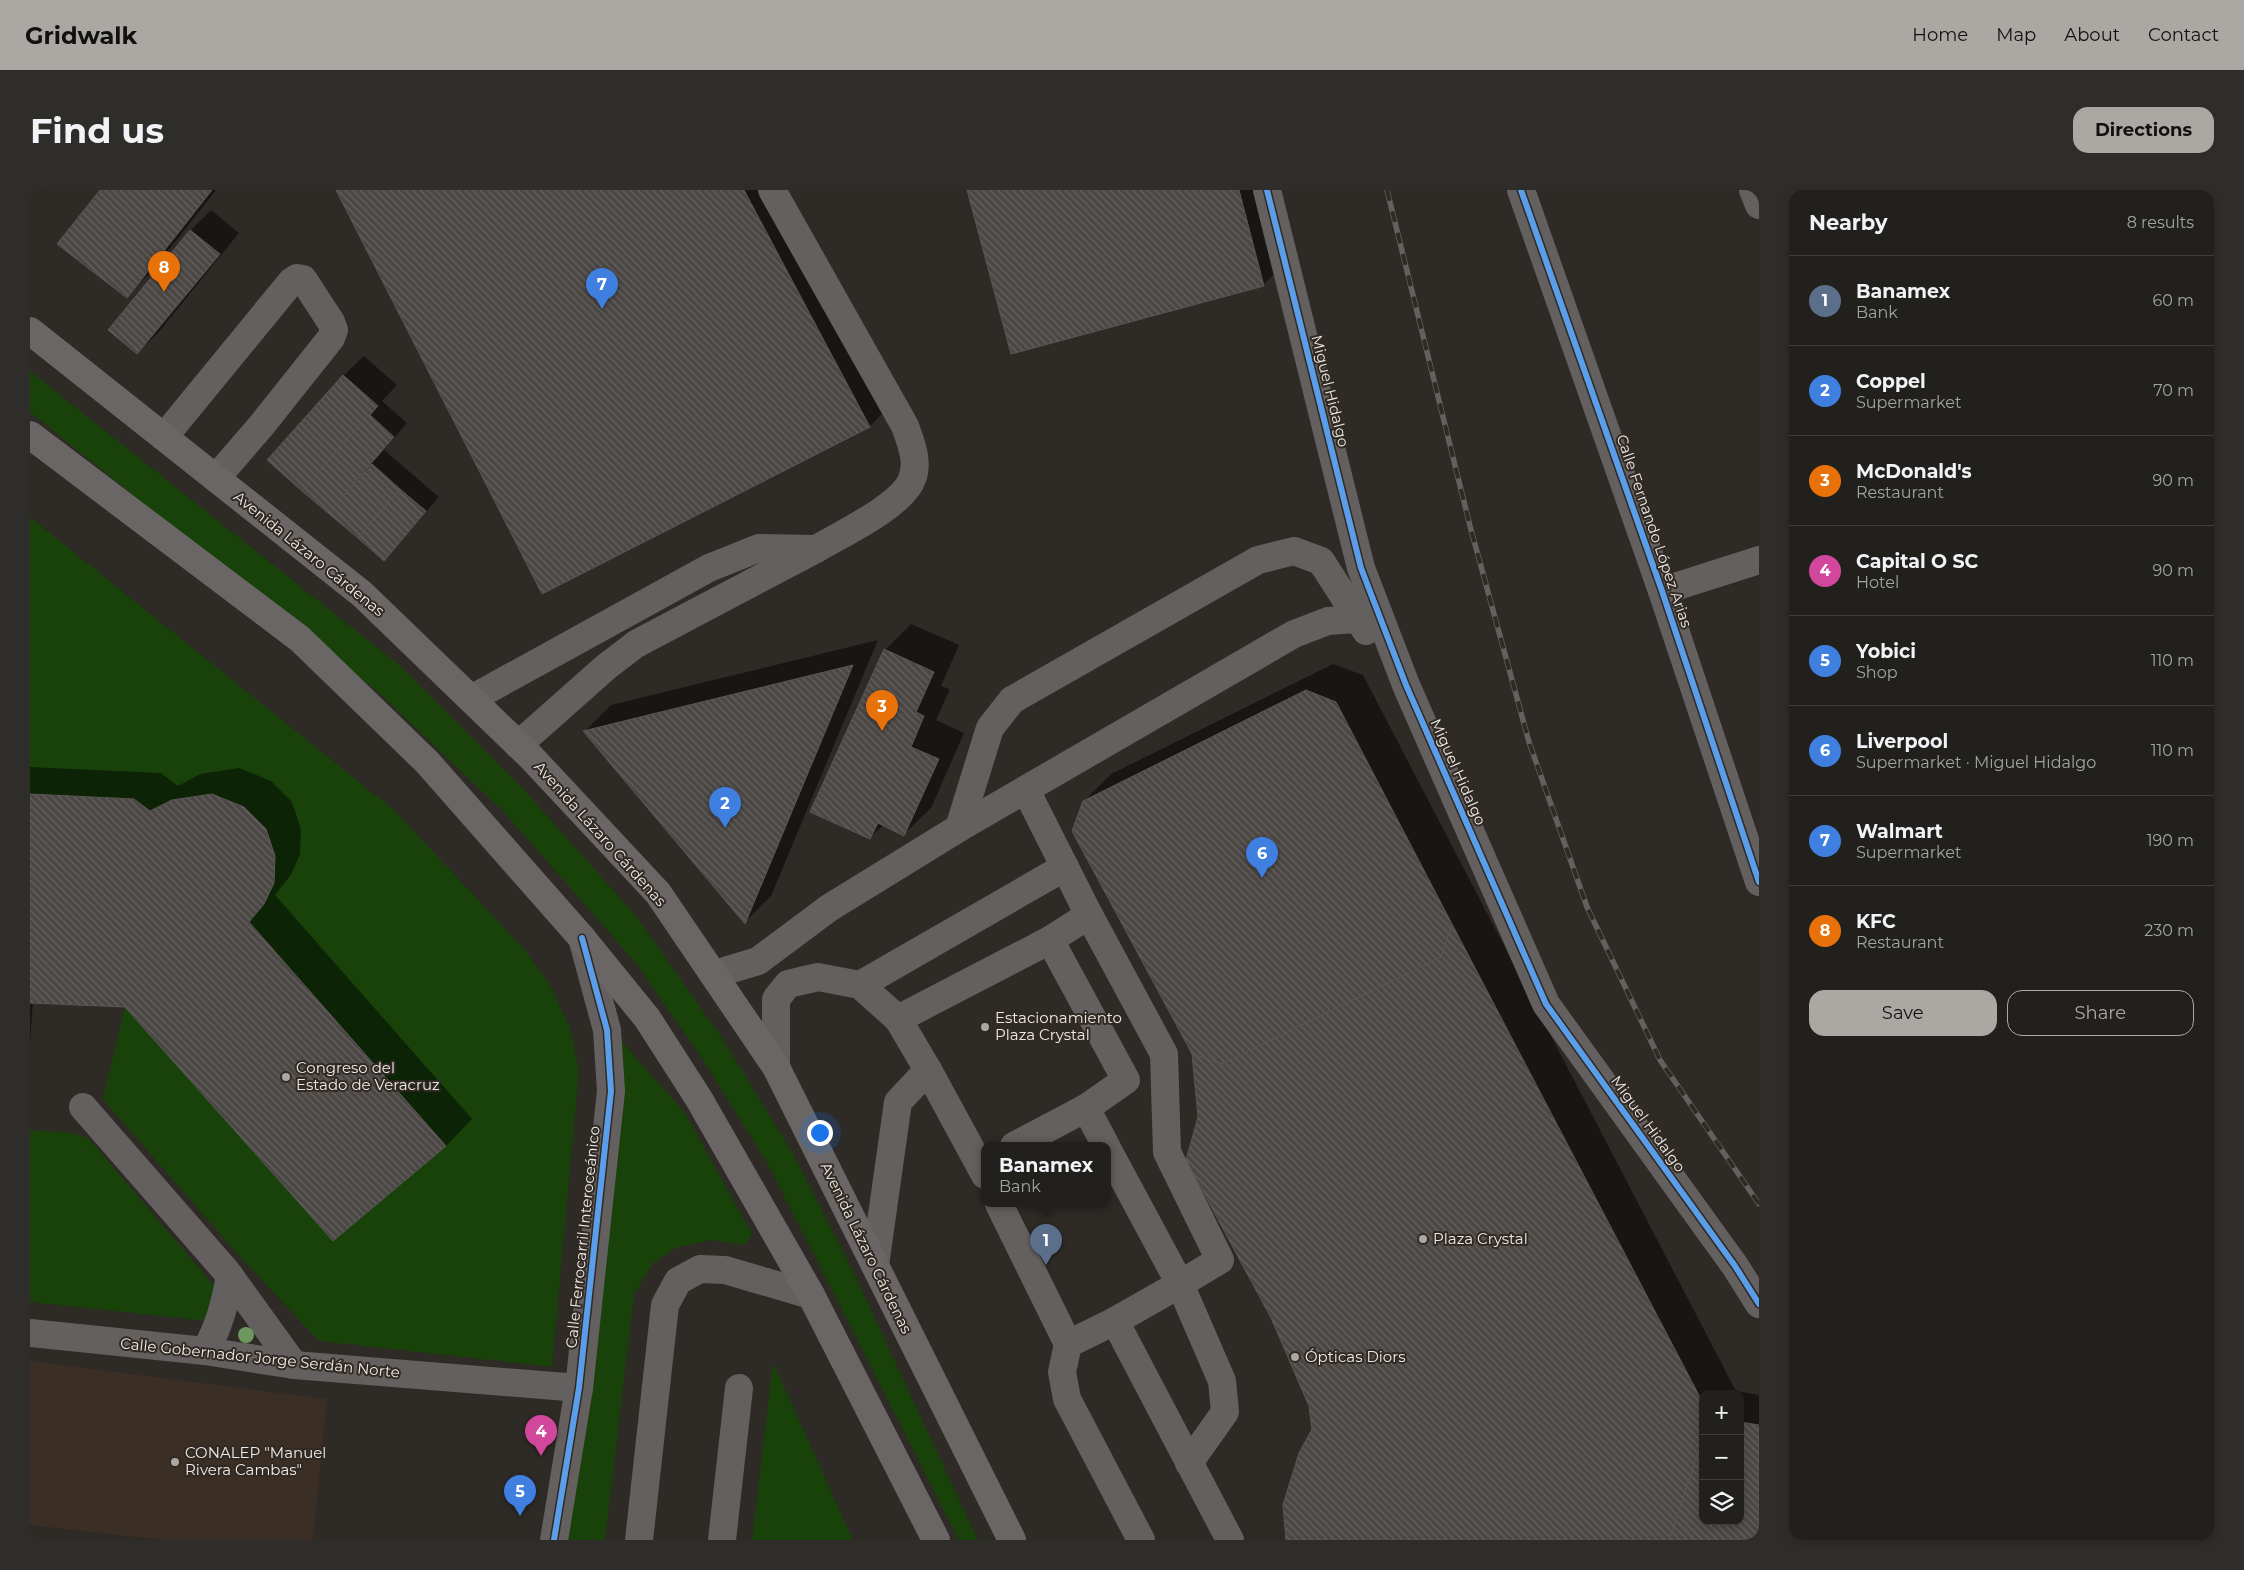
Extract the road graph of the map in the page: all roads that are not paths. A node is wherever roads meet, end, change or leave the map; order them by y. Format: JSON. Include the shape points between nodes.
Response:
{"nodes":[{"id":1,"x":772,"y":190,"type":"edge"},
{"id":2,"x":1267,"y":190,"type":"edge"},
{"id":3,"x":1521,"y":190,"type":"edge"},
{"id":4,"x":1753,"y":190,"type":"edge"},
{"id":5,"x":1759,"y":205,"type":"edge"},
{"id":6,"x":30,"y":331,"type":"edge"},
{"id":7,"x":30,"y":435,"type":"edge"},
{"id":8,"x":164,"y":437,"type":"junction"},
{"id":9,"x":216,"y":478,"type":"junction"},
{"id":10,"x":816,"y":549,"type":"junction"},
{"id":11,"x":1759,"y":560,"type":"edge"},
{"id":12,"x":1662,"y":591,"type":"junction"},
{"id":13,"x":1357,"y":618,"type":"junction"},
{"id":14,"x":1406,"y":685,"type":"junction"},
{"id":15,"x":471,"y":699,"type":"junction"},
{"id":16,"x":518,"y":745,"type":"junction"},
{"id":17,"x":1026,"y":790,"type":"junction"},
{"id":18,"x":959,"y":828,"type":"junction"},
{"id":19,"x":1066,"y":868,"type":"junction"},
{"id":20,"x":1759,"y":882,"type":"edge"},
{"id":21,"x":1090,"y":915,"type":"junction"},
{"id":22,"x":582,"y":938,"type":"junction"},
{"id":23,"x":1050,"y":940,"type":"junction"},
{"id":24,"x":715,"y":974,"type":"junction"},
{"id":25,"x":860,"y":985,"type":"junction"},
{"id":26,"x":898,"y":1019,"type":"junction"},
{"id":27,"x":776,"y":1067,"type":"junction"},
{"id":28,"x":928,"y":1070,"type":"junction"},
{"id":29,"x":83,"y":1107,"type":"dead end"},
{"id":30,"x":1086,"y":1108,"type":"junction"},
{"id":31,"x":1022,"y":1142,"type":"edge"},
{"id":32,"x":1104,"y":1142,"type":"edge"},
{"id":33,"x":1111,"y":1155,"type":"edge"},
{"id":34,"x":981,"y":1163,"type":"edge"},
{"id":35,"x":1000,"y":1207,"type":"edge"},
{"id":36,"x":875,"y":1265,"type":"junction"},
{"id":37,"x":230,"y":1276,"type":"junction"},
{"id":38,"x":1180,"y":1284,"type":"junction"},
{"id":39,"x":811,"y":1295,"type":"junction"},
{"id":40,"x":1759,"y":1304,"type":"edge"},
{"id":41,"x":1115,"y":1321,"type":"junction"},
{"id":42,"x":30,"y":1333,"type":"edge"},
{"id":43,"x":1068,"y":1344,"type":"junction"},
{"id":44,"x":205,"y":1351,"type":"junction"},
{"id":45,"x":294,"y":1365,"type":"junction"},
{"id":46,"x":579,"y":1388,"type":"junction"},
{"id":47,"x":740,"y":1388,"type":"dead end"},
{"id":48,"x":1189,"y":1462,"type":"junction"},
{"id":49,"x":554,"y":1540,"type":"edge"},
{"id":50,"x":639,"y":1540,"type":"edge"},
{"id":51,"x":722,"y":1540,"type":"edge"},
{"id":52,"x":936,"y":1540,"type":"edge"},
{"id":53,"x":1012,"y":1540,"type":"edge"},
{"id":54,"x":1141,"y":1540,"type":"edge"},
{"id":55,"x":1230,"y":1540,"type":"edge"}],
"edges":[{"from":1,"to":10,"type":"street","via":[[906,426],[915,456],[913,478],[906,492],[889,506]]},
{"from":2,"to":14,"type":"street","name":"Miguel Hidalgo","via":[[1361,568]]},
{"from":3,"to":12,"type":"street","name":"Calle Fernando López Arias"},
{"from":4,"to":5,"type":"street"},
{"from":6,"to":8,"type":"highway","name":"Avenida Lázaro Cárdenas"},
{"from":7,"to":22,"type":"highway","via":[[300,639],[427,762]]},
{"from":8,"to":9,"type":"highway","name":"Avenida Lázaro Cárdenas"},
{"from":8,"to":9,"type":"street","via":[[291,282],[302,279],[331,322],[332,338]]},
{"from":9,"to":15,"type":"highway","name":"Avenida Lázaro Cárdenas","via":[[362,594]]},
{"from":10,"to":15,"type":"street","via":[[759,548],[709,568]]},
{"from":10,"to":16,"type":"street","via":[[636,644]]},
{"from":11,"to":12,"type":"street"},
{"from":12,"to":20,"type":"street","name":"Calle Fernando López Arias"},
{"from":13,"to":14,"type":"street"},
{"from":13,"to":17,"type":"street","via":[[1328,621],[1294,634]]},
{"from":13,"to":18,"type":"street","via":[[1321,561],[1294,551],[1258,560],[1012,700],[990,728]]},
{"from":14,"to":40,"type":"street","name":"Miguel Hidalgo","via":[[1546,1004]]},
{"from":15,"to":16,"type":"highway","name":"Avenida Lázaro Cárdenas"},
{"from":16,"to":24,"type":"highway","name":"Avenida Lázaro Cárdenas","via":[[658,893]]},
{"from":17,"to":18,"type":"street"},
{"from":17,"to":19,"type":"street"},
{"from":18,"to":24,"type":"street","via":[[829,908],[758,961]]},
{"from":19,"to":21,"type":"street"},
{"from":19,"to":25,"type":"street"},
{"from":21,"to":23,"type":"street"},
{"from":21,"to":38,"type":"street","via":[[1164,1054],[1167,1152],[1220,1260]]},
{"from":22,"to":39,"type":"highway","via":[[647,1018],[699,1099]]},
{"from":22,"to":46,"type":"street","name":"Calle Ferrocarril Interoceánico","via":[[607,1030],[611,1091]]},
{"from":23,"to":26,"type":"street"},
{"from":23,"to":30,"type":"street","via":[[1126,1080]]},
{"from":24,"to":27,"type":"highway","name":"Avenida Lázaro Cárdenas"},
{"from":25,"to":26,"type":"street"},
{"from":25,"to":27,"type":"street","via":[[818,977],[788,984],[776,999]]},
{"from":26,"to":28,"type":"street"},
{"from":27,"to":36,"type":"highway","name":"Avenida Lázaro Cárdenas"},
{"from":28,"to":34,"type":"street"},
{"from":28,"to":36,"type":"street","via":[[898,1102]]},
{"from":29,"to":37,"type":"street"},
{"from":30,"to":31,"type":"street"},
{"from":30,"to":32,"type":"street"},
{"from":33,"to":38,"type":"street"},
{"from":35,"to":43,"type":"street"},
{"from":36,"to":53,"type":"highway","name":"Avenida Lázaro Cárdenas"},
{"from":37,"to":44,"type":"street","via":[[225,1303],[214,1336]]},
{"from":37,"to":45,"type":"street"},
{"from":38,"to":41,"type":"street"},
{"from":38,"to":48,"type":"street","via":[[1222,1381],[1224,1412]]},
{"from":39,"to":50,"type":"street","via":[[724,1270],[700,1269],[678,1281],[665,1305]]},
{"from":39,"to":52,"type":"highway"},
{"from":41,"to":43,"type":"street"},
{"from":41,"to":48,"type":"street"},
{"from":42,"to":44,"type":"street","name":"Calle Gobernador Jorge Serdán Norte"},
{"from":43,"to":54,"type":"street","via":[[1062,1372],[1067,1399]]},
{"from":44,"to":45,"type":"street","name":"Calle Gobernador Jorge Serdán Norte"},
{"from":45,"to":46,"type":"street","name":"Calle Gobernador Jorge Serdán Norte"},
{"from":46,"to":49,"type":"street","name":"Calle Ferrocarril Interoceánico"},
{"from":47,"to":51,"type":"street"},
{"from":48,"to":55,"type":"street"}]}
